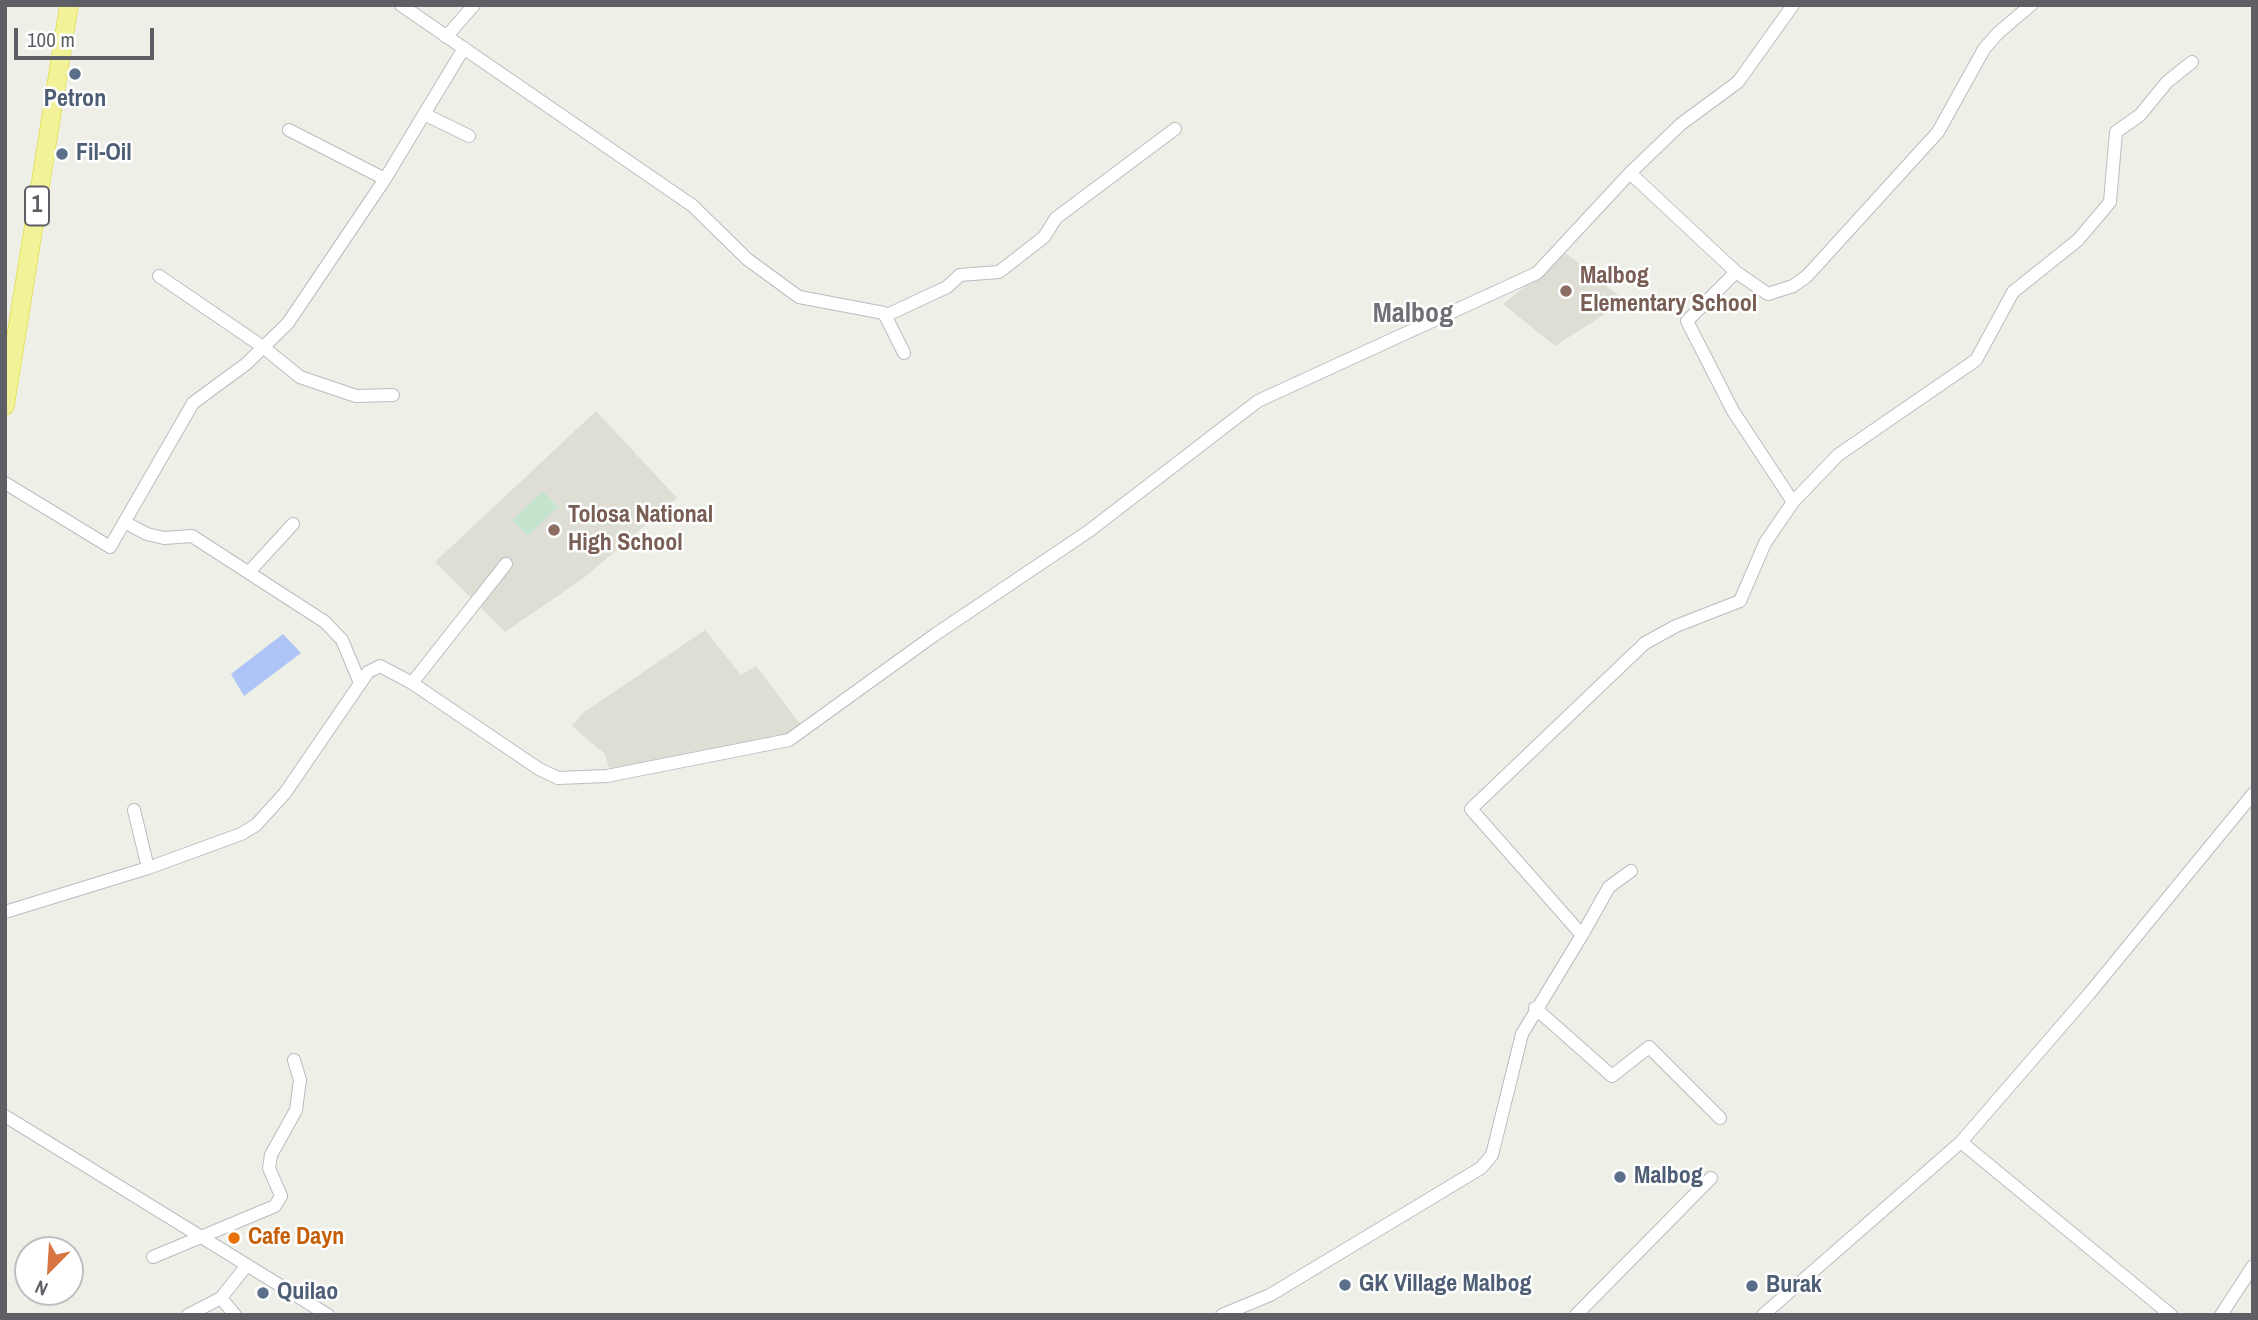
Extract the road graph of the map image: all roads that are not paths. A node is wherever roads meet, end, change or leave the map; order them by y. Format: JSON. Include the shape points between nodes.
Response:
{"nodes":[{"id":1,"x":69,"y":5,"type":"edge"},
{"id":2,"x":401,"y":5,"type":"edge"},
{"id":3,"x":474,"y":5,"type":"edge"},
{"id":4,"x":1793,"y":5,"type":"edge"},
{"id":5,"x":2031,"y":5,"type":"edge"},
{"id":6,"x":446,"y":37,"type":"junction"},
{"id":7,"x":464,"y":48,"type":"junction"},
{"id":8,"x":2192,"y":62,"type":"dead end"},
{"id":9,"x":424,"y":114,"type":"junction"},
{"id":10,"x":1175,"y":129,"type":"dead end"},
{"id":11,"x":289,"y":130,"type":"dead end"},
{"id":12,"x":469,"y":136,"type":"dead end"},
{"id":13,"x":1630,"y":173,"type":"junction"},
{"id":14,"x":385,"y":178,"type":"junction"},
{"id":15,"x":1736,"y":272,"type":"junction"},
{"id":16,"x":159,"y":276,"type":"dead end"},
{"id":17,"x":886,"y":316,"type":"junction"},
{"id":18,"x":263,"y":347,"type":"junction"},
{"id":19,"x":904,"y":353,"type":"dead end"},
{"id":20,"x":393,"y":395,"type":"dead end"},
{"id":21,"x":5,"y":406,"type":"edge"},
{"id":22,"x":5,"y":483,"type":"edge"},
{"id":23,"x":1793,"y":502,"type":"junction"},
{"id":24,"x":126,"y":523,"type":"junction"},
{"id":25,"x":292,"y":524,"type":"dead end"},
{"id":26,"x":506,"y":564,"type":"dead end"},
{"id":27,"x":248,"y":572,"type":"junction"},
{"id":28,"x":360,"y":683,"type":"junction"},
{"id":29,"x":412,"y":683,"type":"junction"},
{"id":30,"x":2253,"y":794,"type":"edge"},
{"id":31,"x":134,"y":810,"type":"dead end"},
{"id":32,"x":148,"y":868,"type":"junction"},
{"id":33,"x":1631,"y":871,"type":"dead end"},
{"id":34,"x":5,"y":912,"type":"edge"},
{"id":35,"x":1582,"y":935,"type":"junction"},
{"id":36,"x":1535,"y":1008,"type":"junction"},
{"id":37,"x":294,"y":1060,"type":"dead end"},
{"id":38,"x":5,"y":1116,"type":"edge"},
{"id":39,"x":1720,"y":1118,"type":"dead end"},
{"id":40,"x":1961,"y":1142,"type":"junction"},
{"id":41,"x":1711,"y":1178,"type":"dead end"},
{"id":42,"x":202,"y":1235,"type":"junction"},
{"id":43,"x":153,"y":1257,"type":"dead end"},
{"id":44,"x":247,"y":1265,"type":"junction"},
{"id":45,"x":2253,"y":1266,"type":"edge"},
{"id":46,"x":221,"y":1298,"type":"junction"},
{"id":47,"x":188,"y":1315,"type":"edge"},
{"id":48,"x":235,"y":1315,"type":"edge"},
{"id":49,"x":328,"y":1315,"type":"edge"},
{"id":50,"x":1222,"y":1315,"type":"edge"},
{"id":51,"x":1576,"y":1315,"type":"edge"},
{"id":52,"x":1763,"y":1315,"type":"edge"},
{"id":53,"x":2171,"y":1315,"type":"edge"},
{"id":54,"x":2221,"y":1315,"type":"edge"}],
"edges":[{"from":1,"to":21,"type":"highway","number":"1"},
{"from":2,"to":6,"type":"street"},
{"from":3,"to":6,"type":"street"},
{"from":4,"to":13,"type":"street","via":[[1738,82],[1681,124]]},
{"from":5,"to":15,"type":"street","via":[[1984,49],[1938,132],[1807,276],[1768,294]]},
{"from":6,"to":7,"type":"street"},
{"from":7,"to":9,"type":"street"},
{"from":7,"to":17,"type":"street","via":[[693,206],[747,259],[799,297]]},
{"from":8,"to":23,"type":"street","via":[[2167,82],[2140,115],[2116,132],[2110,202],[2078,240],[2014,292],[1976,360],[1838,454]]},
{"from":9,"to":12,"type":"street"},
{"from":9,"to":14,"type":"street"},
{"from":10,"to":17,"type":"street","via":[[1056,218],[1044,237],[999,272],[960,275],[930,296]]},
{"from":11,"to":14,"type":"street"},
{"from":13,"to":15,"type":"street"},
{"from":13,"to":29,"type":"street","via":[[1537,272],[1258,401],[1089,531],[789,740],[607,776],[558,778]]},
{"from":14,"to":18,"type":"street","via":[[288,323]]},
{"from":15,"to":23,"type":"street","via":[[1687,321],[1733,411]]},
{"from":16,"to":18,"type":"street"},
{"from":17,"to":19,"type":"street"},
{"from":18,"to":20,"type":"street","via":[[300,377],[329,389],[356,396]]},
{"from":18,"to":24,"type":"street","via":[[193,403]]},
{"from":22,"to":24,"type":"street","via":[[110,547]]},
{"from":23,"to":35,"type":"street","via":[[1765,543],[1740,601],[1645,643],[1471,808]]},
{"from":24,"to":27,"type":"street","via":[[164,538],[192,536]]},
{"from":25,"to":27,"type":"street"},
{"from":26,"to":29,"type":"street"},
{"from":27,"to":28,"type":"street","via":[[325,622],[342,640]]},
{"from":28,"to":29,"type":"street","via":[[380,666]]},
{"from":28,"to":32,"type":"street","via":[[285,793],[256,825]]},
{"from":30,"to":40,"type":"street"},
{"from":31,"to":32,"type":"street"},
{"from":32,"to":34,"type":"street"},
{"from":33,"to":35,"type":"street","via":[[1609,887]]},
{"from":35,"to":36,"type":"street"},
{"from":36,"to":39,"type":"street","via":[[1612,1076],[1649,1047]]},
{"from":36,"to":50,"type":"street","via":[[1522,1034],[1492,1156],[1481,1168],[1270,1294]]},
{"from":37,"to":42,"type":"street","via":[[300,1080],[296,1111],[271,1155],[269,1168],[281,1196],[275,1206]]},
{"from":38,"to":42,"type":"street"},
{"from":40,"to":52,"type":"street"},
{"from":40,"to":53,"type":"street"},
{"from":41,"to":51,"type":"street"},
{"from":42,"to":43,"type":"street"},
{"from":42,"to":44,"type":"street"},
{"from":44,"to":46,"type":"street"},
{"from":44,"to":49,"type":"street"},
{"from":45,"to":54,"type":"street"},
{"from":46,"to":47,"type":"street"},
{"from":46,"to":48,"type":"street"}]}
